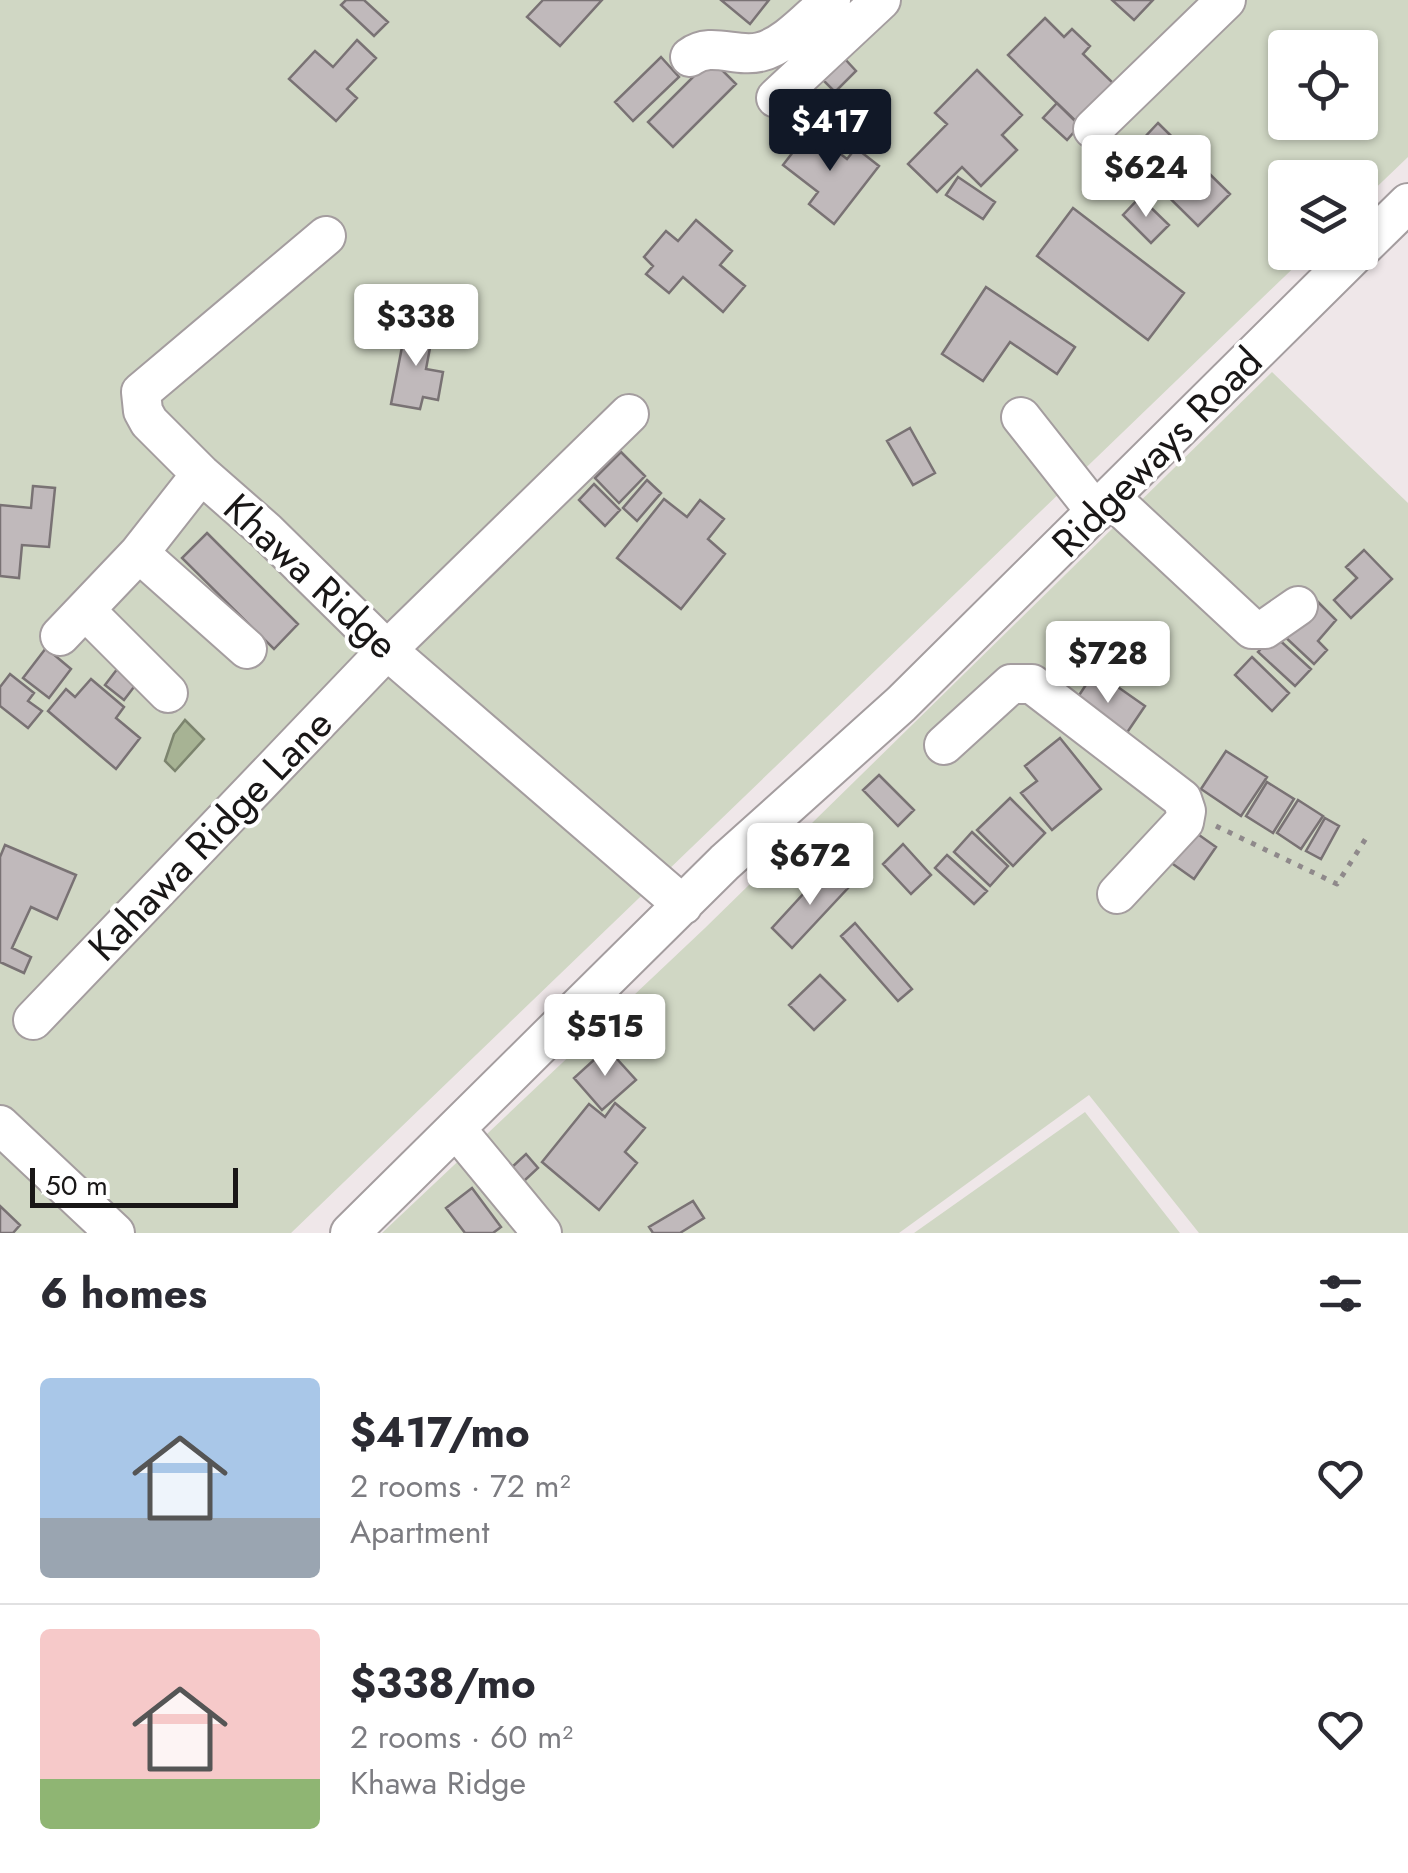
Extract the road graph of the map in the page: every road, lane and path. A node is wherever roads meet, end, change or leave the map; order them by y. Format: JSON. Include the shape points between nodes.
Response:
{"nodes":[{"id":1,"x":831,"y":0,"type":"edge"},
{"id":2,"x":881,"y":0,"type":"edge"},
{"id":3,"x":1226,"y":0,"type":"edge"},
{"id":4,"x":690,"y":57,"type":"dead end"},
{"id":5,"x":776,"y":98,"type":"dead end"},
{"id":6,"x":1093,"y":128,"type":"dead end"},
{"id":7,"x":1408,"y":202,"type":"edge"},
{"id":8,"x":1378,"y":232,"type":"edge"},
{"id":9,"x":326,"y":236,"type":"dead end"},
{"id":10,"x":1340,"y":270,"type":"edge"},
{"id":11,"x":629,"y":414,"type":"dead end"},
{"id":12,"x":1021,"y":417,"type":"dead end"},
{"id":13,"x":201,"y":474,"type":"junction"},
{"id":14,"x":1104,"y":505,"type":"junction"},
{"id":15,"x":139,"y":553,"type":"junction"},
{"id":16,"x":1298,"y":606,"type":"dead end"},
{"id":17,"x":248,"y":649,"type":"dead end"},
{"id":18,"x":387,"y":650,"type":"junction"},
{"id":19,"x":168,"y":693,"type":"dead end"},
{"id":20,"x":944,"y":745,"type":"dead end"},
{"id":21,"x":1186,"y":811,"type":"junction"},
{"id":22,"x":1368,"y":835,"type":"dead end"},
{"id":23,"x":1117,"y":894,"type":"dead end"},
{"id":24,"x":683,"y":905,"type":"junction"},
{"id":25,"x":33,"y":1020,"type":"dead end"},
{"id":26,"x":0,"y":1125,"type":"edge"},
{"id":27,"x":458,"y":1130,"type":"junction"},
{"id":28,"x":371,"y":1226,"type":"edge"},
{"id":29,"x":114,"y":1233,"type":"edge"},
{"id":30,"x":542,"y":1233,"type":"edge"}],
"edges":[{"from":1,"to":4,"type":"street","via":[[762,52],[708,49]]},
{"from":2,"to":5,"type":"street"},
{"from":3,"to":6,"type":"street"},
{"from":7,"to":8,"type":"street","name":"Ridgeways Road"},
{"from":9,"to":13,"type":"street","name":"Khawa Ridge","via":[[142,392],[149,422]]},
{"from":10,"to":14,"type":"street","name":"Ridgeways Road"},
{"from":11,"to":18,"type":"street","name":"Kahawa Ridge Lane"},
{"from":12,"to":14,"type":"street"},
{"from":13,"to":15,"type":"street"},
{"from":13,"to":18,"type":"street","name":"Khawa Ridge"},
{"from":14,"to":16,"type":"street","via":[[1252,629],[1265,629]]},
{"from":14,"to":24,"type":"street","name":"Ridgeways Road"},
{"from":15,"to":17,"type":"street"},
{"from":15,"to":19,"type":"street","via":[[73,623]]},
{"from":18,"to":24,"type":"street","name":"Khawa Ridge"},
{"from":18,"to":25,"type":"street","name":"Kahawa Ridge Lane"},
{"from":20,"to":21,"type":"street","via":[[1011,684],[1032,684],[1182,800]]},
{"from":21,"to":22,"type":"path","via":[[1337,884]]},
{"from":21,"to":23,"type":"street","via":[[1184,822]]},
{"from":24,"to":27,"type":"street","name":"Ridgeways Road"},
{"from":26,"to":29,"type":"street"},
{"from":27,"to":28,"type":"street","name":"Ridgeways Road"},
{"from":27,"to":30,"type":"street"}]}
